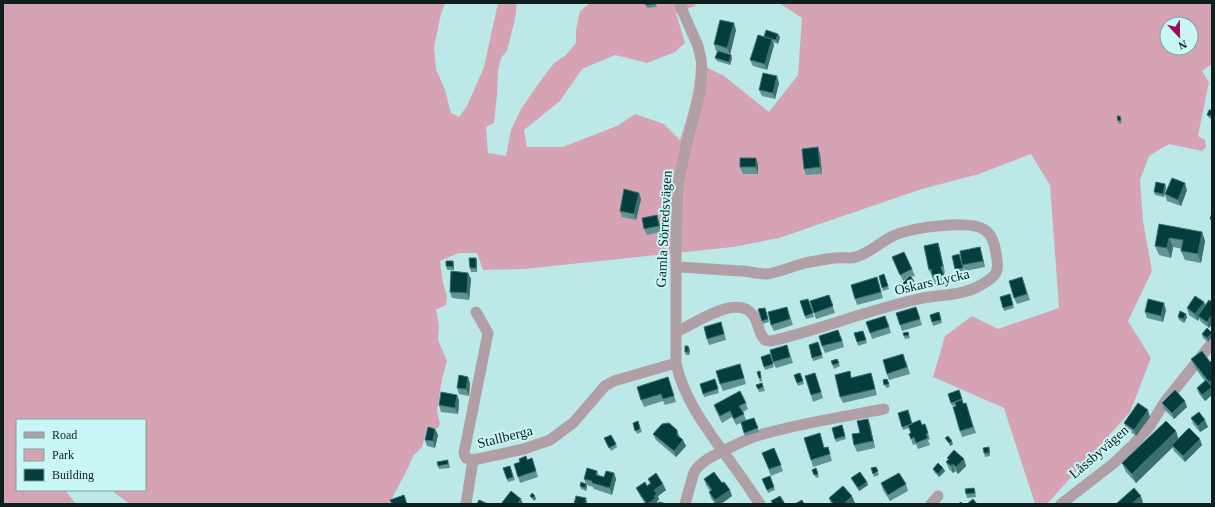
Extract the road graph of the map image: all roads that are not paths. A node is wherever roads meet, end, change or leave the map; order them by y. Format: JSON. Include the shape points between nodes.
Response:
{"nodes":[{"id":1,"x":679,"y":3,"type":"edge"},
{"id":2,"x":676,"y":267,"type":"junction"},
{"id":3,"x":476,"y":312,"type":"dead end"},
{"id":4,"x":676,"y":330,"type":"junction"},
{"id":5,"x":1212,"y":343,"type":"edge"},
{"id":6,"x":676,"y":363,"type":"junction"},
{"id":7,"x":884,"y":409,"type":"dead end"},
{"id":8,"x":722,"y":451,"type":"junction"},
{"id":9,"x":473,"y":460,"type":"junction"},
{"id":10,"x":466,"y":504,"type":"edge"},
{"id":11,"x":685,"y":504,"type":"edge"},
{"id":12,"x":760,"y":504,"type":"edge"},
{"id":13,"x":1060,"y":504,"type":"edge"}],
"edges":[{"from":1,"to":2,"type":"street","name":"Gamla Sörredsvägen","via":[[698,46],[702,69],[700,93],[678,185]]},
{"from":2,"to":4,"type":"street","name":"Gamla Sörredsvägen"},
{"from":2,"to":4,"type":"street","name":"Oskars Lycka","via":[[767,274],[835,258],[854,258],[893,236],[908,231],[959,225],[980,227],[986,231],[994,245],[998,263],[996,273],[980,286],[956,294],[906,302],[771,341],[765,340],[760,334],[753,314],[740,307],[713,313]]},
{"from":3,"to":9,"type":"street","name":"Stallberga","via":[[488,333],[464,455],[468,460]]},
{"from":4,"to":6,"type":"street","name":"Gamla Sörredsvägen"},
{"from":5,"to":13,"type":"street","name":"Låssbyvägen","via":[[1133,445],[1114,463]]},
{"from":6,"to":8,"type":"street","name":"Gamla Sörredsvägen","via":[[688,396]]},
{"from":6,"to":9,"type":"street","name":"Stallberga","via":[[605,386],[574,423],[550,440]]},
{"from":7,"to":8,"type":"street","via":[[779,430]]},
{"from":8,"to":11,"type":"street","via":[[696,468]]},
{"from":8,"to":12,"type":"street","name":"Gamla Sörredsvägen"},
{"from":9,"to":10,"type":"street"}]}
